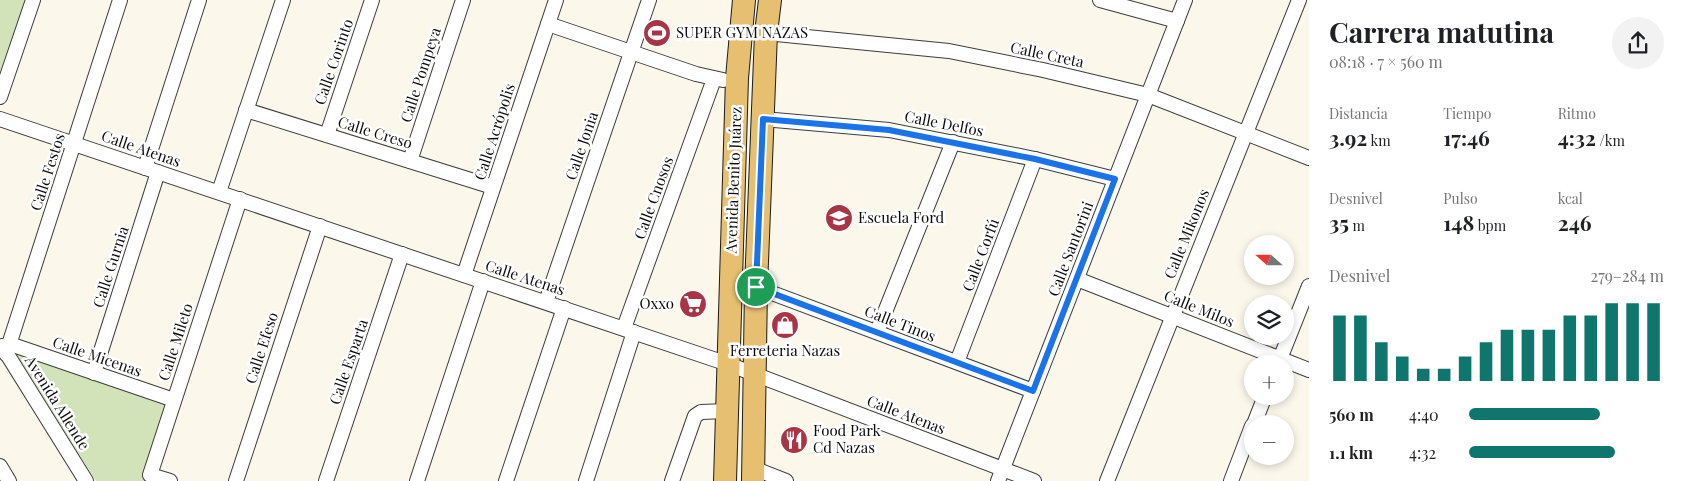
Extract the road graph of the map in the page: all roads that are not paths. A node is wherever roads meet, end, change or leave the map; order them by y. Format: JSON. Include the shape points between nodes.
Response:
{"nodes":[{"id":1,"x":33,"y":0,"type":"edge"},
{"id":2,"x":120,"y":0,"type":"edge"},
{"id":3,"x":199,"y":0,"type":"edge"},
{"id":4,"x":283,"y":0,"type":"edge"},
{"id":5,"x":372,"y":0,"type":"edge"},
{"id":6,"x":463,"y":0,"type":"edge"},
{"id":7,"x":556,"y":0,"type":"edge"},
{"id":8,"x":650,"y":0,"type":"edge"},
{"id":9,"x":744,"y":0,"type":"edge"},
{"id":10,"x":770,"y":0,"type":"edge"},
{"id":11,"x":1100,"y":0,"type":"edge"},
{"id":12,"x":1185,"y":0,"type":"edge"},
{"id":13,"x":1299,"y":0,"type":"edge"},
{"id":14,"x":1177,"y":21,"type":"junction"},
{"id":15,"x":548,"y":24,"type":"junction"},
{"id":16,"x":766,"y":32,"type":"junction"},
{"id":17,"x":632,"y":52,"type":"junction"},
{"id":18,"x":737,"y":78,"type":"junction"},
{"id":19,"x":714,"y":79,"type":"junction"},
{"id":20,"x":1,"y":94,"type":"edge"},
{"id":21,"x":1148,"y":95,"type":"junction"},
{"id":22,"x":246,"y":110,"type":"junction"},
{"id":23,"x":0,"y":119,"type":"edge"},
{"id":24,"x":763,"y":119,"type":"junction"},
{"id":25,"x":1245,"y":134,"type":"junction"},
{"id":26,"x":327,"y":135,"type":"junction"},
{"id":27,"x":953,"y":142,"type":"junction"},
{"id":28,"x":74,"y":144,"type":"junction"},
{"id":29,"x":1309,"y":158,"type":"edge"},
{"id":30,"x":1035,"y":159,"type":"junction"},
{"id":31,"x":410,"y":161,"type":"junction"},
{"id":32,"x":152,"y":170,"type":"junction"},
{"id":33,"x":1115,"y":179,"type":"junction"},
{"id":34,"x":493,"y":187,"type":"junction"},
{"id":35,"x":219,"y":192,"type":"junction"},
{"id":36,"x":240,"y":199,"type":"junction"},
{"id":37,"x":320,"y":226,"type":"junction"},
{"id":38,"x":402,"y":254,"type":"junction"},
{"id":39,"x":464,"y":275,"type":"junction"},
{"id":40,"x":1077,"y":279,"type":"junction"},
{"id":41,"x":483,"y":281,"type":"junction"},
{"id":42,"x":1309,"y":286,"type":"edge"},
{"id":43,"x":756,"y":287,"type":"junction"},
{"id":44,"x":546,"y":302,"type":"junction"},
{"id":45,"x":564,"y":308,"type":"junction"},
{"id":46,"x":1172,"y":316,"type":"junction"},
{"id":47,"x":629,"y":330,"type":"junction"},
{"id":48,"x":876,"y":332,"type":"junction"},
{"id":49,"x":5,"y":347,"type":"edge"},
{"id":50,"x":1265,"y":355,"type":"edge"},
{"id":51,"x":1281,"y":355,"type":"edge"},
{"id":52,"x":957,"y":362,"type":"junction"},
{"id":53,"x":728,"y":364,"type":"junction"},
{"id":54,"x":1294,"y":366,"type":"edge"},
{"id":55,"x":1309,"y":370,"type":"edge"},
{"id":56,"x":94,"y":373,"type":"junction"},
{"id":57,"x":754,"y":374,"type":"junction"},
{"id":58,"x":1033,"y":391,"type":"junction"},
{"id":59,"x":174,"y":400,"type":"junction"},
{"id":60,"x":726,"y":411,"type":"junction"},
{"id":61,"x":1244,"y":447,"type":"edge"},
{"id":62,"x":0,"y":466,"type":"edge"},
{"id":63,"x":753,"y":474,"type":"edge"},
{"id":64,"x":1000,"y":475,"type":"edge"},
{"id":65,"x":9,"y":481,"type":"edge"},
{"id":66,"x":86,"y":481,"type":"edge"},
{"id":67,"x":170,"y":481,"type":"edge"},
{"id":68,"x":236,"y":481,"type":"edge"},
{"id":69,"x":326,"y":481,"type":"edge"},
{"id":70,"x":417,"y":481,"type":"edge"},
{"id":71,"x":506,"y":481,"type":"edge"},
{"id":72,"x":586,"y":481,"type":"edge"},
{"id":73,"x":672,"y":481,"type":"edge"},
{"id":74,"x":725,"y":481,"type":"edge"},
{"id":75,"x":786,"y":481,"type":"edge"},
{"id":76,"x":1034,"y":481,"type":"edge"},
{"id":77,"x":1107,"y":481,"type":"edge"},
{"id":78,"x":1230,"y":481,"type":"edge"}],
"edges":[{"from":1,"to":20,"type":"street"},
{"from":2,"to":28,"type":"street","name":"Calle Festos"},
{"from":3,"to":32,"type":"street","name":"Calle Gurnia"},
{"from":4,"to":22,"type":"street"},
{"from":5,"to":26,"type":"street","name":"Calle Corinto"},
{"from":6,"to":31,"type":"street","name":"Calle Pompeya"},
{"from":7,"to":15,"type":"street","name":"Calle Acrópolis"},
{"from":8,"to":17,"type":"street","name":"Calle Jonia"},
{"from":9,"to":18,"type":"main road","name":"Avenida Benito Juárez"},
{"from":10,"to":16,"type":"main road","name":"Avenida Benito Juárez"},
{"from":11,"to":14,"type":"street"},
{"from":12,"to":14,"type":"street","name":"Calle Santorini"},
{"from":13,"to":25,"type":"street","name":"Calle Mikonos"},
{"from":14,"to":21,"type":"street","name":"Calle Santorini"},
{"from":15,"to":17,"type":"street"},
{"from":15,"to":34,"type":"street","name":"Calle Acrópolis"},
{"from":16,"to":21,"type":"street","name":"Calle Creta","via":[[949,51]]},
{"from":16,"to":24,"type":"main road","name":"Avenida Benito Juárez"},
{"from":17,"to":19,"type":"street"},
{"from":17,"to":44,"type":"street","name":"Calle Jonia"},
{"from":18,"to":19,"type":"street"},
{"from":18,"to":53,"type":"main road","name":"Avenida Benito Juárez"},
{"from":19,"to":47,"type":"street","name":"Calle Cnosos"},
{"from":21,"to":25,"type":"street","name":"Calle Creta"},
{"from":21,"to":33,"type":"street","name":"Calle Santorini"},
{"from":22,"to":26,"type":"street","name":"Calle Creso"},
{"from":22,"to":35,"type":"street"},
{"from":23,"to":28,"type":"street","name":"Calle Atenas"},
{"from":24,"to":27,"type":"street","name":"Calle Delfos","via":[[889,130]]},
{"from":24,"to":43,"type":"main road","name":"Avenida Benito Juárez"},
{"from":25,"to":29,"type":"street","name":"Calle Creta"},
{"from":25,"to":46,"type":"street","name":"Calle Mikonos"},
{"from":26,"to":31,"type":"street","name":"Calle Creso"},
{"from":27,"to":30,"type":"street","name":"Calle Delfos"},
{"from":27,"to":48,"type":"street"},
{"from":28,"to":32,"type":"street","name":"Calle Atenas"},
{"from":28,"to":49,"type":"street","name":"Calle Festos"},
{"from":30,"to":33,"type":"street","name":"Calle Delfos"},
{"from":30,"to":52,"type":"street","name":"Calle Corfú"},
{"from":31,"to":34,"type":"street","name":"Calle Creso"},
{"from":32,"to":35,"type":"street","name":"Calle Atenas"},
{"from":32,"to":56,"type":"street","name":"Calle Gurnia"},
{"from":33,"to":40,"type":"street","name":"Calle Santorini"},
{"from":34,"to":39,"type":"street","name":"Calle Acrópolis"},
{"from":35,"to":36,"type":"street","name":"Calle Atenas"},
{"from":36,"to":37,"type":"street","name":"Calle Atenas"},
{"from":36,"to":59,"type":"street","name":"Calle Mileto"},
{"from":37,"to":38,"type":"street","name":"Calle Atenas"},
{"from":37,"to":68,"type":"street","name":"Calle Efeso"},
{"from":38,"to":39,"type":"street","name":"Calle Atenas"},
{"from":38,"to":69,"type":"street","name":"Calle Esparta"},
{"from":39,"to":41,"type":"street","name":"Calle Atenas"},
{"from":40,"to":46,"type":"street","name":"Calle Milos"},
{"from":40,"to":58,"type":"street","name":"Calle Santorini"},
{"from":41,"to":44,"type":"street","name":"Calle Atenas"},
{"from":41,"to":70,"type":"street"},
{"from":42,"to":51,"type":"street"},
{"from":43,"to":48,"type":"street","name":"Calle Tinos"},
{"from":43,"to":57,"type":"main road","name":"Avenida Benito Juárez"},
{"from":44,"to":45,"type":"street","name":"Calle Atenas"},
{"from":45,"to":47,"type":"street","name":"Calle Atenas"},
{"from":45,"to":71,"type":"street"},
{"from":46,"to":50,"type":"street","name":"Calle Milos"},
{"from":46,"to":77,"type":"street","name":"Calle Mikonos"},
{"from":47,"to":53,"type":"street","name":"Calle Atenas"},
{"from":47,"to":72,"type":"street","name":"Calle Cnosos"},
{"from":48,"to":52,"type":"street","name":"Calle Tinos"},
{"from":49,"to":56,"type":"street","name":"Calle Micenas"},
{"from":49,"to":66,"type":"street","name":"Avenida Allende"},
{"from":52,"to":58,"type":"street","name":"Calle Tinos"},
{"from":53,"to":57,"type":"street","name":"Calle Atenas"},
{"from":53,"to":60,"type":"main road","name":"Avenida Benito Juárez"},
{"from":54,"to":55,"type":"street","name":"Calle Milos"},
{"from":56,"to":59,"type":"street","name":"Calle Micenas"},
{"from":57,"to":63,"type":"main road","name":"Avenida Benito Juárez"},
{"from":57,"to":64,"type":"street","name":"Calle Atenas"},
{"from":58,"to":64,"type":"street","name":"Calle Santorini"},
{"from":59,"to":67,"type":"street","name":"Calle Mileto","via":[[150,474]]},
{"from":60,"to":73,"type":"street","via":[[701,412],[695,416]]},
{"from":60,"to":74,"type":"main road","name":"Avenida Benito Juárez"},
{"from":61,"to":78,"type":"street"},
{"from":62,"to":65,"type":"street"},
{"from":63,"to":75,"type":"street"},
{"from":64,"to":76,"type":"street","name":"Calle Atenas"}]}
